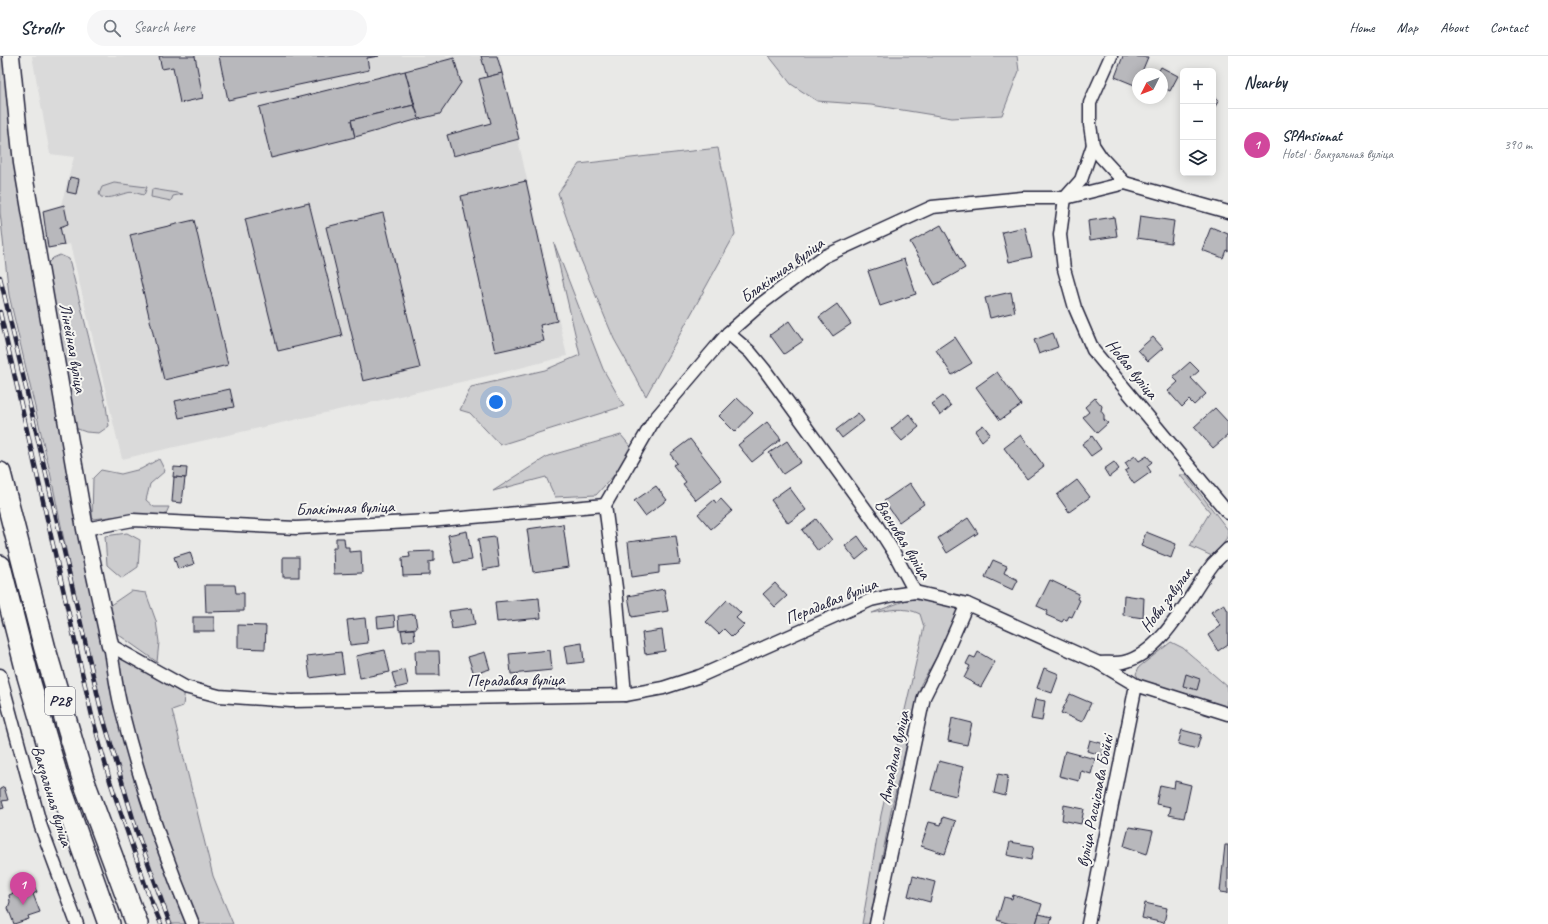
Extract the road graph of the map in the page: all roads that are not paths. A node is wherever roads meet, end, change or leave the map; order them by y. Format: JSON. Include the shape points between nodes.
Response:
{"nodes":[{"id":1,"x":11,"y":56,"type":"edge"},
{"id":2,"x":1111,"y":56,"type":"edge"},
{"id":3,"x":1093,"y":145,"type":"junction"},
{"id":4,"x":1125,"y":183,"type":"junction"},
{"id":5,"x":1065,"y":198,"type":"junction"},
{"id":6,"x":1228,"y":212,"type":"edge"},
{"id":7,"x":728,"y":333,"type":"junction"},
{"id":8,"x":0,"y":473,"type":"edge"},
{"id":9,"x":606,"y":505,"type":"junction"},
{"id":10,"x":1228,"y":513,"type":"edge"},
{"id":11,"x":86,"y":529,"type":"junction"},
{"id":12,"x":1228,"y":548,"type":"edge"},
{"id":13,"x":0,"y":566,"type":"edge"},
{"id":14,"x":915,"y":592,"type":"junction"},
{"id":15,"x":967,"y":604,"type":"junction"},
{"id":16,"x":110,"y":645,"type":"junction"},
{"id":17,"x":1099,"y":663,"type":"junction"},
{"id":18,"x":0,"y":675,"type":"edge"},
{"id":19,"x":1136,"y":686,"type":"junction"},
{"id":20,"x":625,"y":695,"type":"junction"},
{"id":21,"x":1228,"y":714,"type":"edge"},
{"id":22,"x":77,"y":924,"type":"edge"},
{"id":23,"x":109,"y":924,"type":"edge"},
{"id":24,"x":138,"y":924,"type":"edge"},
{"id":25,"x":193,"y":924,"type":"edge"},
{"id":26,"x":876,"y":924,"type":"edge"},
{"id":27,"x":1088,"y":924,"type":"edge"}],
"edges":[{"from":1,"to":11,"type":"street","name":"Лінейная вуліца","via":[[22,163]]},
{"from":2,"to":3,"type":"street","via":[[1090,103]]},
{"from":3,"to":4,"type":"street"},
{"from":3,"to":5,"type":"street","via":[[1081,180]]},
{"from":4,"to":5,"type":"street","name":"Блакітная вуліца"},
{"from":4,"to":6,"type":"street"},
{"from":5,"to":7,"type":"street","name":"Блакітная вуліца","via":[[1022,198],[932,207],[823,257],[760,304]]},
{"from":5,"to":10,"type":"street","name":"Новая вуліца","via":[[1060,235],[1064,269],[1075,308],[1093,350]]},
{"from":7,"to":9,"type":"street","name":"Блакітная вуліца","via":[[654,420]]},
{"from":7,"to":14,"type":"street","name":"Вясновая вуліца","via":[[750,352],[764,369],[844,478],[893,551]]},
{"from":8,"to":24,"type":"highway","number":"Р28","via":[[46,653],[83,780]]},
{"from":9,"to":11,"type":"street","name":"Блакітная вуліца","via":[[429,521],[296,528],[133,520]]},
{"from":9,"to":20,"type":"street"},
{"from":11,"to":16,"type":"street","name":"Лінейная вуліца"},
{"from":12,"to":17,"type":"street","name":"Новы завулак","via":[[1214,563],[1168,631],[1156,643],[1140,655],[1123,662]]},
{"from":13,"to":23,"type":"highway","number":"Р28","via":[[59,783]]},
{"from":14,"to":15,"type":"street","name":"Вясновая вуліца"},
{"from":14,"to":20,"type":"street","name":"Перадавая вуліца","via":[[871,600],[700,676],[663,688]]},
{"from":15,"to":17,"type":"street","name":"Вясновая вуліца"},
{"from":15,"to":26,"type":"street","name":"Атрадная вуліца","via":[[924,697]]},
{"from":16,"to":20,"type":"street","name":"Перадавая вуліца","via":[[185,687],[219,696],[291,701]]},
{"from":16,"to":25,"type":"street","via":[[121,710],[137,768],[160,838]]},
{"from":17,"to":19,"type":"street","name":"Вясновая вуліца"},
{"from":18,"to":22,"type":"street","name":"Вакзальная вуліца","via":[[42,827]]},
{"from":19,"to":21,"type":"street","name":"Вясновая вуліца"},
{"from":19,"to":27,"type":"street","name":"вуліца Расціслава Бойкі"}]}
